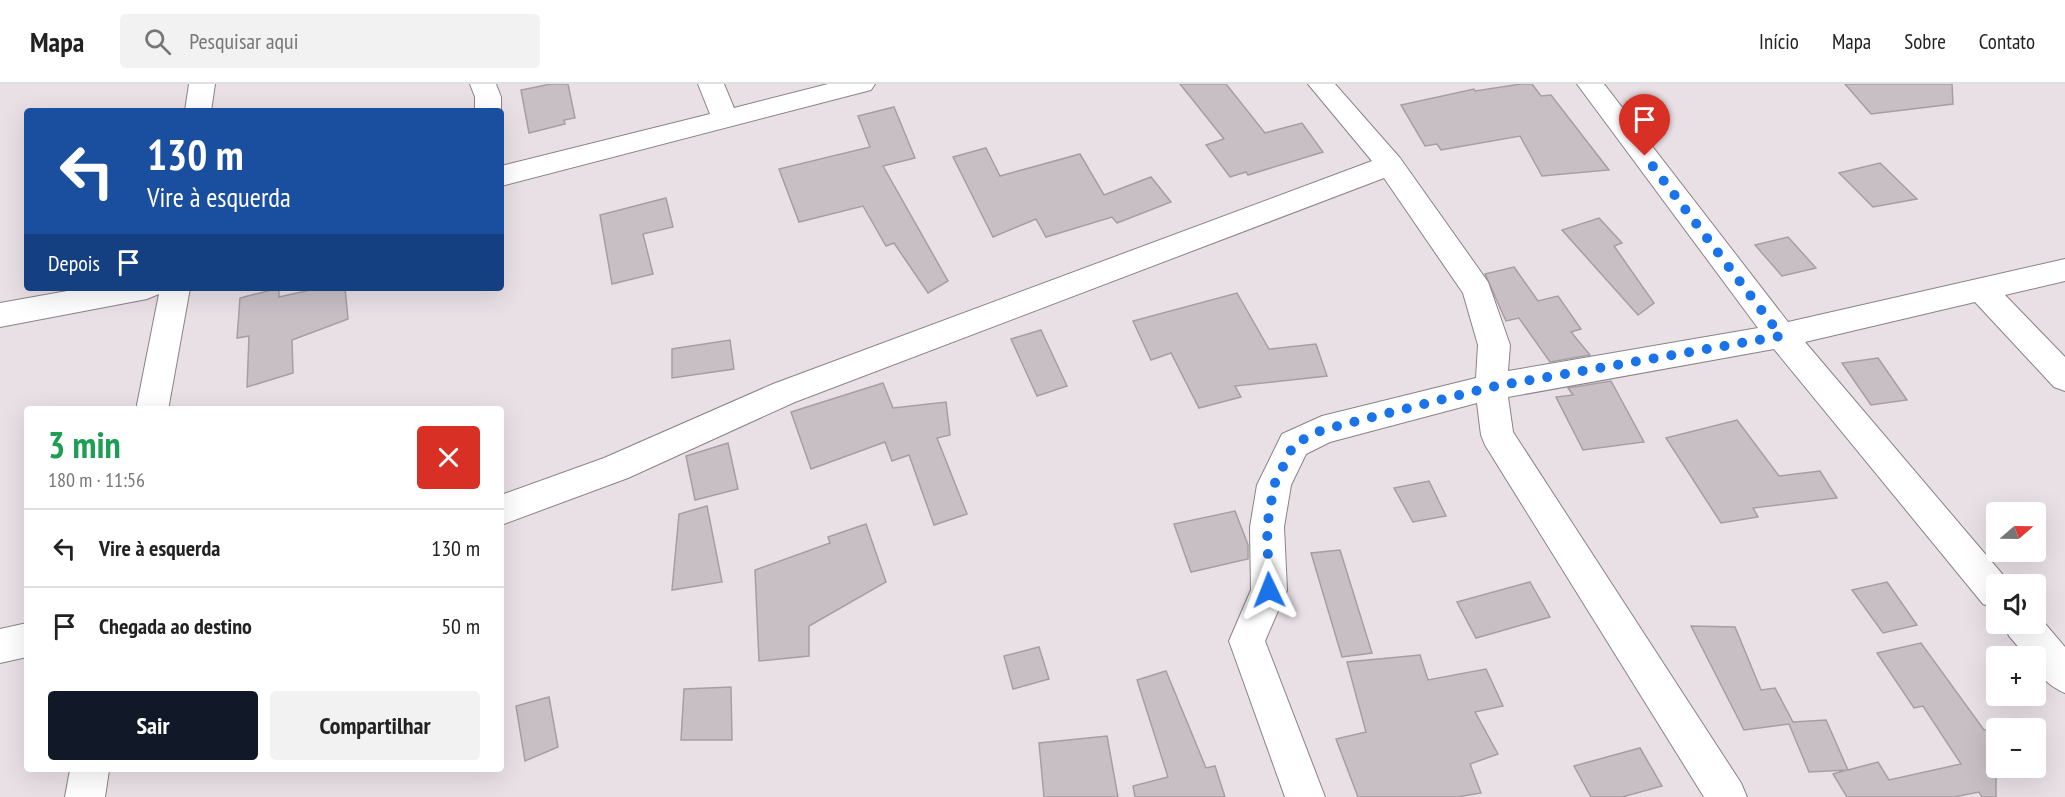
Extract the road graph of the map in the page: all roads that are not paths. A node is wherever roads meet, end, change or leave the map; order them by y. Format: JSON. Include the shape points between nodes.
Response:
{"nodes":[{"id":1,"x":202,"y":84,"type":"edge"},
{"id":2,"x":483,"y":84,"type":"edge"},
{"id":3,"x":711,"y":84,"type":"edge"},
{"id":4,"x":862,"y":84,"type":"edge"},
{"id":5,"x":1321,"y":84,"type":"edge"},
{"id":6,"x":1590,"y":84,"type":"edge"},
{"id":7,"x":198,"y":108,"type":"edge"},
{"id":8,"x":488,"y":108,"type":"edge"},
{"id":9,"x":726,"y":119,"type":"junction"},
{"id":10,"x":504,"y":156,"type":"edge"},
{"id":11,"x":1390,"y":165,"type":"junction"},
{"id":12,"x":514,"y":172,"type":"edge"},
{"id":13,"x":2065,"y":270,"type":"edge"},
{"id":14,"x":1981,"y":289,"type":"junction"},
{"id":15,"x":131,"y":291,"type":"edge"},
{"id":16,"x":174,"y":291,"type":"edge"},
{"id":17,"x":0,"y":315,"type":"edge"},
{"id":18,"x":1781,"y":336,"type":"junction"},
{"id":19,"x":2065,"y":378,"type":"edge"},
{"id":20,"x":1491,"y":387,"type":"junction"},
{"id":21,"x":153,"y":406,"type":"edge"},
{"id":22,"x":504,"y":509,"type":"edge"},
{"id":23,"x":1986,"y":581,"type":"edge"},
{"id":24,"x":2030,"y":634,"type":"edge"},
{"id":25,"x":24,"y":641,"type":"edge"},
{"id":26,"x":0,"y":646,"type":"edge"},
{"id":27,"x":2065,"y":675,"type":"edge"},
{"id":28,"x":90,"y":772,"type":"edge"},
{"id":29,"x":85,"y":797,"type":"edge"},
{"id":30,"x":1305,"y":797,"type":"edge"},
{"id":31,"x":1727,"y":797,"type":"edge"}],
"edges":[{"from":1,"to":7,"type":"street"},
{"from":2,"to":8,"type":"street"},
{"from":3,"to":9,"type":"street"},
{"from":4,"to":9,"type":"street"},
{"from":5,"to":11,"type":"street"},
{"from":6,"to":18,"type":"street"},
{"from":9,"to":12,"type":"street"},
{"from":10,"to":12,"type":"street"},
{"from":11,"to":20,"type":"street","via":[[1477,290],[1494,345]]},
{"from":11,"to":22,"type":"street","via":[[784,393],[616,468]]},
{"from":13,"to":14,"type":"street"},
{"from":14,"to":18,"type":"street"},
{"from":14,"to":19,"type":"street"},
{"from":15,"to":17,"type":"street"},
{"from":16,"to":21,"type":"street"},
{"from":18,"to":20,"type":"street"},
{"from":18,"to":23,"type":"street"},
{"from":20,"to":30,"type":"street","via":[[1322,430],[1294,444],[1274,485],[1267,527],[1269,590],[1247,641]]},
{"from":20,"to":31,"type":"street","via":[[1497,435]]},
{"from":24,"to":27,"type":"street"},
{"from":25,"to":26,"type":"street"},
{"from":28,"to":29,"type":"street"}]}
